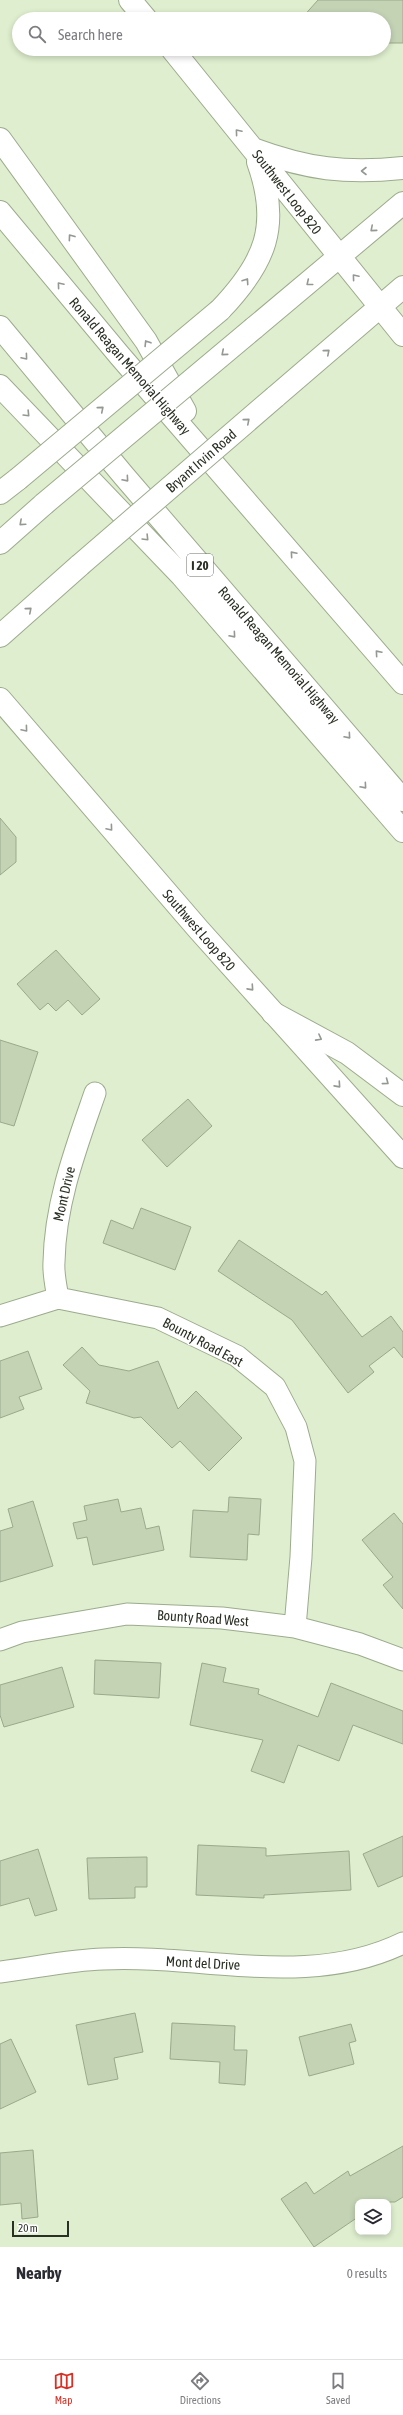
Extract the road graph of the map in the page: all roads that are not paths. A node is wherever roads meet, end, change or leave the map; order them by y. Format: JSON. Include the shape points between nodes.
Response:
{"nodes":[{"id":1,"x":130,"y":0,"type":"edge"},
{"id":2,"x":140,"y":12,"type":"edge"},
{"id":3,"x":178,"y":56,"type":"edge"},
{"id":4,"x":0,"y":139,"type":"edge"},
{"id":5,"x":253,"y":149,"type":"junction"},
{"id":6,"x":403,"y":168,"type":"edge"},
{"id":7,"x":403,"y":203,"type":"edge"},
{"id":8,"x":0,"y":212,"type":"edge"},
{"id":9,"x":339,"y":258,"type":"junction"},
{"id":10,"x":403,"y":287,"type":"edge"},
{"id":11,"x":380,"y":307,"type":"junction"},
{"id":12,"x":0,"y":327,"type":"edge"},
{"id":13,"x":403,"y":335,"type":"edge"},
{"id":14,"x":0,"y":386,"type":"edge"},
{"id":15,"x":214,"y":462,"type":"junction"},
{"id":16,"x":0,"y":493,"type":"edge"},
{"id":17,"x":0,"y":543,"type":"edge"},
{"id":18,"x":0,"y":636,"type":"edge"},
{"id":19,"x":403,"y":683,"type":"edge"},
{"id":20,"x":0,"y":699,"type":"edge"},
{"id":21,"x":403,"y":800,"type":"edge"},
{"id":22,"x":403,"y":831,"type":"edge"},
{"id":23,"x":273,"y":1013,"type":"junction"},
{"id":24,"x":95,"y":1093,"type":"dead end"},
{"id":25,"x":403,"y":1095,"type":"edge"},
{"id":26,"x":403,"y":1157,"type":"edge"},
{"id":27,"x":58,"y":1298,"type":"junction"},
{"id":28,"x":0,"y":1316,"type":"edge"},
{"id":29,"x":295,"y":1627,"type":"junction"},
{"id":30,"x":0,"y":1640,"type":"edge"},
{"id":31,"x":403,"y":1660,"type":"edge"},
{"id":32,"x":403,"y":1943,"type":"edge"},
{"id":33,"x":0,"y":1972,"type":"edge"}],
"edges":[{"from":1,"to":2,"type":"main road"},
{"from":5,"to":3,"type":"main road","name":"Southwest Loop 820","one_way":true},
{"from":15,"to":4,"type":"main road","one_way":true,"via":[[146,341]]},
{"from":6,"to":5,"type":"main road","one_way":true,"via":[[369,171],[326,169],[289,162]]},
{"from":5,"to":9,"type":"main road","name":"Southwest Loop 820"},
{"from":16,"to":5,"type":"main road","one_way":true,"bridge":true,"via":[[220,310],[242,288],[257,266],[265,240],[268,211],[266,184]]},
{"from":7,"to":9,"type":"main road","one_way":true},
{"from":15,"to":8,"type":"main road","name":"Ronald Reagan Memorial Highway","one_way":true,"via":[[120,356]]},
{"from":11,"to":9,"type":"main road","name":"Southwest Loop 820","one_way":true},
{"from":9,"to":17,"type":"main road","one_way":true,"bridge":true},
{"from":10,"to":11,"type":"main road","name":"Bryant Irvin Road"},
{"from":11,"to":13,"type":"main road","name":"Southwest Loop 820"},
{"from":18,"to":11,"type":"main road","name":"Bryant Irvin Road","one_way":true,"bridge":true},
{"from":12,"to":21,"type":"main road","name":"Ronald Reagan Memorial Highway","number":"I 20","one_way":true,"via":[[129,482]]},
{"from":14,"to":22,"type":"main road","one_way":true,"via":[[182,576]]},
{"from":19,"to":15,"type":"main road","name":"Ronald Reagan Memorial Highway","one_way":true},
{"from":20,"to":23,"type":"main road","name":"Southwest Loop 820","one_way":true},
{"from":23,"to":25,"type":"main road","one_way":true,"via":[[347,1053]]},
{"from":23,"to":26,"type":"main road","name":"Southwest Loop 820","one_way":true},
{"from":24,"to":27,"type":"street","name":"Mont Drive","via":[[71,1165],[56,1225],[54,1263]]},
{"from":27,"to":28,"type":"street","name":"Bounty Road East"},
{"from":27,"to":29,"type":"street","name":"Bounty Road East","via":[[158,1318],[237,1356],[275,1387],[296,1427],[305,1461]]},
{"from":29,"to":30,"type":"street","name":"Bounty Road West","via":[[222,1618],[127,1614],[22,1632]]},
{"from":29,"to":31,"type":"street","name":"Bounty Road West","via":[[360,1644]]},
{"from":32,"to":33,"type":"street","name":"Mont del Drive","via":[[385,1952],[334,1964],[279,1967],[102,1959]]}]}
